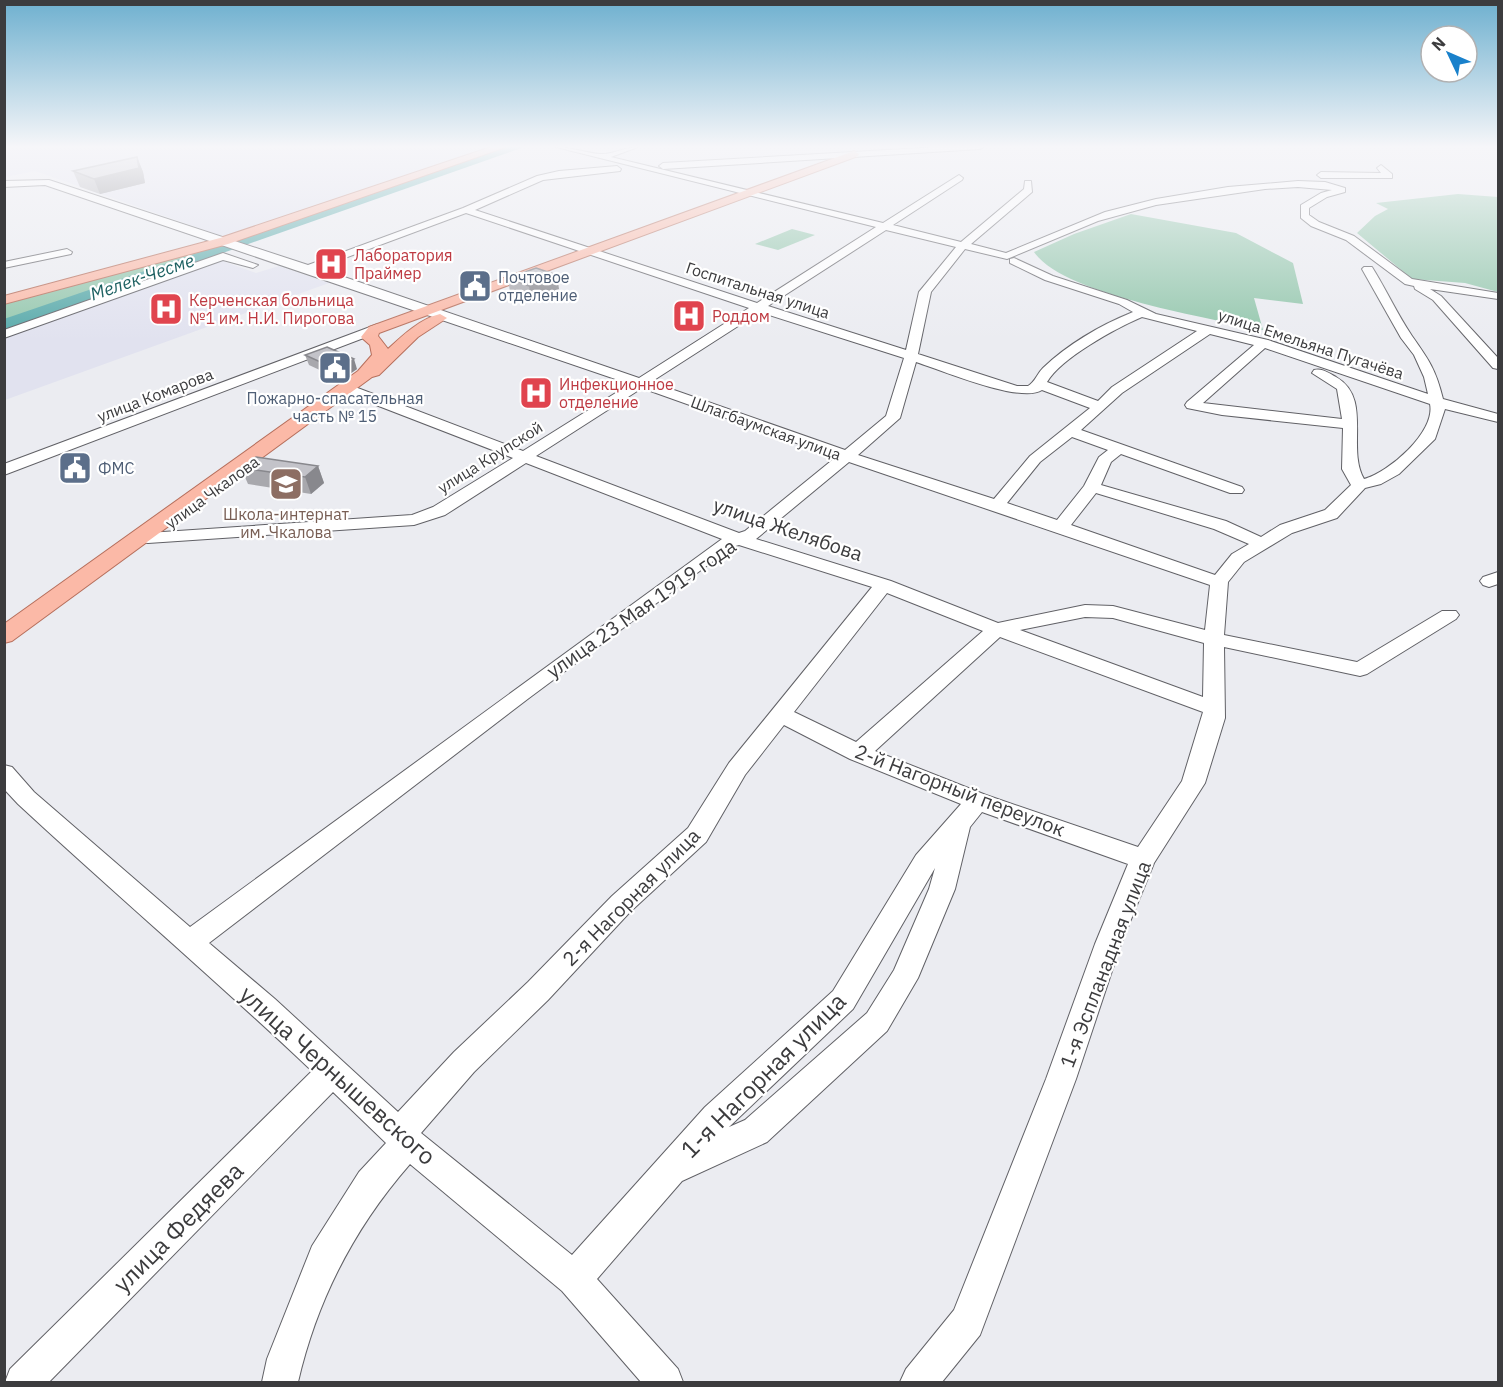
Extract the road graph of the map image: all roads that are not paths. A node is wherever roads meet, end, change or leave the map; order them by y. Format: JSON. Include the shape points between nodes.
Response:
{"nodes":[{"id":1,"x":132,"y":212,"type":"edge"},
{"id":2,"x":314,"y":212,"type":"edge"},
{"id":3,"x":461,"y":212,"type":"edge"},
{"id":4,"x":471,"y":212,"type":"edge"},
{"id":5,"x":707,"y":212,"type":"edge"},
{"id":6,"x":821,"y":212,"type":"edge"},
{"id":7,"x":907,"y":212,"type":"edge"},
{"id":8,"x":1003,"y":212,"type":"edge"},
{"id":9,"x":1119,"y":212,"type":"edge"},
{"id":10,"x":1304,"y":212,"type":"edge"},
{"id":11,"x":884,"y":227,"type":"junction"},
{"id":12,"x":226,"y":242,"type":"junction"},
{"id":13,"x":962,"y":246,"type":"junction"},
{"id":14,"x":67,"y":252,"type":"dead end"},
{"id":15,"x":592,"y":254,"type":"junction"},
{"id":16,"x":1011,"y":258,"type":"junction"},
{"id":17,"x":284,"y":261,"type":"junction"},
{"id":18,"x":4,"y":265,"type":"edge"},
{"id":19,"x":267,"y":268,"type":"junction"},
{"id":20,"x":307,"y":269,"type":"junction"},
{"id":21,"x":1368,"y":269,"type":"dead end"},
{"id":22,"x":249,"y":274,"type":"dead end"},
{"id":23,"x":1413,"y":283,"type":"junction"},
{"id":24,"x":1498,"y":296,"type":"edge"},
{"id":25,"x":4,"y":300,"type":"edge"},
{"id":26,"x":760,"y":308,"type":"junction"},
{"id":27,"x":1142,"y":312,"type":"junction"},
{"id":28,"x":437,"y":313,"type":"junction"},
{"id":29,"x":1209,"y":329,"type":"junction"},
{"id":30,"x":4,"y":334,"type":"edge"},
{"id":31,"x":378,"y":334,"type":"junction"},
{"id":32,"x":412,"y":335,"type":"junction"},
{"id":33,"x":1263,"y":343,"type":"junction"},
{"id":34,"x":1284,"y":351,"type":"junction"},
{"id":35,"x":911,"y":357,"type":"junction"},
{"id":36,"x":379,"y":365,"type":"junction"},
{"id":37,"x":1498,"y":365,"type":"edge"},
{"id":38,"x":639,"y":382,"type":"junction"},
{"id":39,"x":1039,"y":384,"type":"junction"},
{"id":40,"x":348,"y":390,"type":"junction"},
{"id":41,"x":1435,"y":401,"type":"junction"},
{"id":42,"x":1100,"y":406,"type":"junction"},
{"id":43,"x":1498,"y":418,"type":"edge"},
{"id":44,"x":1350,"y":424,"type":"junction"},
{"id":45,"x":1070,"y":430,"type":"junction"},
{"id":46,"x":1119,"y":448,"type":"junction"},
{"id":47,"x":526,"y":456,"type":"junction"},
{"id":48,"x":847,"y":456,"type":"junction"},
{"id":49,"x":4,"y":470,"type":"edge"},
{"id":50,"x":1359,"y":484,"type":"junction"},
{"id":51,"x":1092,"y":487,"type":"junction"},
{"id":52,"x":1236,"y":489,"type":"dead end"},
{"id":53,"x":997,"y":505,"type":"junction"},
{"id":54,"x":1061,"y":527,"type":"junction"},
{"id":55,"x":739,"y":538,"type":"junction"},
{"id":56,"x":144,"y":539,"type":"junction"},
{"id":57,"x":1261,"y":543,"type":"junction"},
{"id":58,"x":1220,"y":582,"type":"junction"},
{"id":59,"x":884,"y":585,"type":"junction"},
{"id":60,"x":1449,"y":615,"type":"dead end"},
{"id":61,"x":997,"y":629,"type":"junction"},
{"id":62,"x":4,"y":636,"type":"edge"},
{"id":63,"x":1214,"y":639,"type":"junction"},
{"id":64,"x":4,"y":643,"type":"edge"},
{"id":65,"x":1213,"y":708,"type":"junction"},
{"id":66,"x":780,"y":714,"type":"junction"},
{"id":67,"x":858,"y":753,"type":"junction"},
{"id":68,"x":4,"y":773,"type":"edge"},
{"id":69,"x":978,"y":801,"type":"junction"},
{"id":70,"x":959,"y":823,"type":"junction"},
{"id":71,"x":1143,"y":859,"type":"junction"},
{"id":72,"x":189,"y":943,"type":"junction"},
{"id":73,"x":333,"y":1071,"type":"junction"},
{"id":74,"x":404,"y":1137,"type":"junction"},
{"id":75,"x":671,"y":1169,"type":"junction"},
{"id":76,"x":574,"y":1279,"type":"junction"},
{"id":77,"x":23,"y":1383,"type":"edge"},
{"id":78,"x":280,"y":1383,"type":"edge"},
{"id":79,"x":665,"y":1383,"type":"edge"},
{"id":80,"x":919,"y":1383,"type":"edge"}],
"edges":[{"from":1,"to":12,"type":"street","name":"Шлагбаумская улица"},
{"from":2,"to":12,"type":"main road"},
{"from":3,"to":20,"type":"street"},
{"from":4,"to":15,"type":"street","name":"Госпитальная улица"},
{"from":5,"to":15,"type":"main road"},
{"from":6,"to":11,"type":"street","name":"улица Емельяна Пугачёва"},
{"from":7,"to":11,"type":"street","name":"улица Крупской"},
{"from":8,"to":13,"type":"street","name":"улица 23 Мая 1919 года"},
{"from":9,"to":16,"type":"street","via":[[1047,237]]},
{"from":10,"to":23,"type":"street","via":[[1304,216],[1315,224],[1350,238]]},
{"from":11,"to":13,"type":"street","name":"улица Емельяна Пугачёва"},
{"from":11,"to":26,"type":"street","name":"улица Крупской"},
{"from":12,"to":17,"type":"street","name":"Шлагбаумская улица"},
{"from":12,"to":25,"type":"main road"},
{"from":13,"to":16,"type":"street","name":"улица Емельяна Пугачёва"},
{"from":13,"to":35,"type":"street","name":"улица 23 Мая 1919 года","via":[[925,292]]},
{"from":14,"to":18,"type":"street"},
{"from":15,"to":26,"type":"street","name":"Госпитальная улица"},
{"from":15,"to":28,"type":"main road"},
{"from":16,"to":27,"type":"street","name":"улица Емельяна Пугачёва","via":[[1049,278],[1108,296]]},
{"from":17,"to":19,"type":"street"},
{"from":17,"to":20,"type":"street","name":"Шлагбаумская улица"},
{"from":19,"to":22,"type":"street"},
{"from":19,"to":30,"type":"street","via":[[223,256]]},
{"from":20,"to":28,"type":"street","name":"Шлагбаумская улица"},
{"from":21,"to":41,"type":"street","via":[[1420,354],[1431,377]]},
{"from":23,"to":24,"type":"street"},
{"from":23,"to":37,"type":"street","via":[[1437,298]]},
{"from":26,"to":35,"type":"street","name":"Госпитальная улица"},
{"from":26,"to":38,"type":"street","name":"улица Крупской"},
{"from":27,"to":29,"type":"street","name":"улица Емельяна Пугачёва"},
{"from":27,"to":39,"type":"street","via":[[1108,328],[1069,354]]},
{"from":28,"to":31,"type":"main road","name":"улица Комарова"},
{"from":28,"to":32,"type":"main road"},
{"from":28,"to":38,"type":"street","name":"Шлагбаумская улица"},
{"from":29,"to":33,"type":"street","name":"улица Емельяна Пугачёва"},
{"from":29,"to":42,"type":"street","via":[[1117,390]]},
{"from":31,"to":32,"type":"main road","via":[[397,342]]},
{"from":31,"to":36,"type":"main road"},
{"from":31,"to":49,"type":"street","name":"улица Комарова"},
{"from":32,"to":36,"type":"main road","name":"улица Чкалова"},
{"from":33,"to":34,"type":"street","name":"улица Емельяна Пугачёва"},
{"from":33,"to":44,"type":"street","via":[[1192,405]]},
{"from":34,"to":41,"type":"street","name":"улица Емельяна Пугачёва"},
{"from":34,"to":44,"type":"street","via":[[1342,386]]},
{"from":35,"to":39,"type":"street","name":"Госпитальная улица","via":[[1016,390],[1030,391]]},
{"from":35,"to":48,"type":"street","name":"улица 23 Мая 1919 года","via":[[893,418]]},
{"from":36,"to":40,"type":"main road","name":"улица Чкалова"},
{"from":38,"to":47,"type":"street","name":"улица Крупской"},
{"from":38,"to":48,"type":"street","name":"Шлагбаумская улица"},
{"from":39,"to":42,"type":"street"},
{"from":40,"to":47,"type":"street","name":"улица Желябова"},
{"from":40,"to":56,"type":"main road","name":"улица Чкалова"},
{"from":41,"to":43,"type":"street","name":"улица Емельяна Пугачёва"},
{"from":41,"to":50,"type":"street","via":[[1438,409],[1430,436],[1393,471]]},
{"from":42,"to":45,"type":"street"},
{"from":44,"to":50,"type":"street","via":[[1350,469]]},
{"from":45,"to":46,"type":"street"},
{"from":45,"to":53,"type":"street","via":[[1035,459]]},
{"from":46,"to":51,"type":"street","via":[[1104,460]]},
{"from":46,"to":52,"type":"street"},
{"from":47,"to":55,"type":"street","name":"улица Желябова"},
{"from":47,"to":56,"type":"street","name":"улица Крупской","via":[[439,511],[414,520]]},
{"from":48,"to":53,"type":"street","name":"Шлагбаумская улица"},
{"from":48,"to":55,"type":"street","name":"улица 23 Мая 1919 года","via":[[751,535]]},
{"from":50,"to":57,"type":"street","via":[[1331,514],[1286,529]]},
{"from":51,"to":54,"type":"street"},
{"from":51,"to":57,"type":"street","via":[[1220,525]]},
{"from":53,"to":54,"type":"street","name":"Шлагбаумская улица"},
{"from":54,"to":58,"type":"street","name":"Шлагбаумская улица"},
{"from":55,"to":59,"type":"street","name":"улица Желябова"},
{"from":55,"to":72,"type":"street","name":"улица 23 Мая 1919 года","via":[[726,543],[522,693]]},
{"from":56,"to":62,"type":"main road","name":"улица Чкалова"},
{"from":56,"to":64,"type":"main road","name":"улица Чкалова"},
{"from":57,"to":58,"type":"street","via":[[1238,558]]},
{"from":58,"to":63,"type":"street","name":"1-я Эспланадная улица"},
{"from":59,"to":61,"type":"street","name":"улица Желябова"},
{"from":59,"to":66,"type":"street","name":"2-я Нагорная улица"},
{"from":60,"to":63,"type":"street","via":[[1360,669]]},
{"from":61,"to":63,"type":"street","via":[[1085,611],[1113,612]]},
{"from":61,"to":65,"type":"street","name":"улица Желябова"},
{"from":61,"to":67,"type":"street"},
{"from":63,"to":65,"type":"street","name":"1-я Эспланадная улица"},
{"from":65,"to":71,"type":"street","name":"1-я Эспланадная улица","via":[[1214,718],[1193,783]]},
{"from":66,"to":67,"type":"street","name":"2-й Нагорный переулок"},
{"from":66,"to":74,"type":"street","name":"2-я Нагорная улица","via":[[737,769],[697,835],[621,904],[538,992],[464,1062]]},
{"from":67,"to":69,"type":"street","name":"2-й Нагорный переулок"},
{"from":68,"to":72,"type":"street","name":"улица Чернышевского","via":[[26,798]]},
{"from":69,"to":70,"type":"street","name":"1-я Нагорная улица"},
{"from":69,"to":71,"type":"street","name":"2-й Нагорный переулок"},
{"from":70,"to":75,"type":"street","name":"1-я Нагорная улица","via":[[925,862],[843,1000],[716,1118]]},
{"from":70,"to":75,"type":"street","via":[[942,889],[904,978],[877,1022],[756,1131]]},
{"from":71,"to":80,"type":"street","name":"1-я Эспланадная улица","via":[[967,1322]]},
{"from":72,"to":73,"type":"street","name":"улица Чернышевского"},
{"from":73,"to":74,"type":"street","name":"улица Чернышевского"},
{"from":73,"to":77,"type":"street","name":"улица Федяева"},
{"from":74,"to":76,"type":"street","name":"улица Чернышевского"},
{"from":74,"to":78,"type":"street","name":"2-я Нагорная улица","via":[[324,1258],[285,1359]]},
{"from":75,"to":76,"type":"street","name":"1-я Нагорная улица"},
{"from":76,"to":79,"type":"street","name":"улица Чернышевского"}]}
